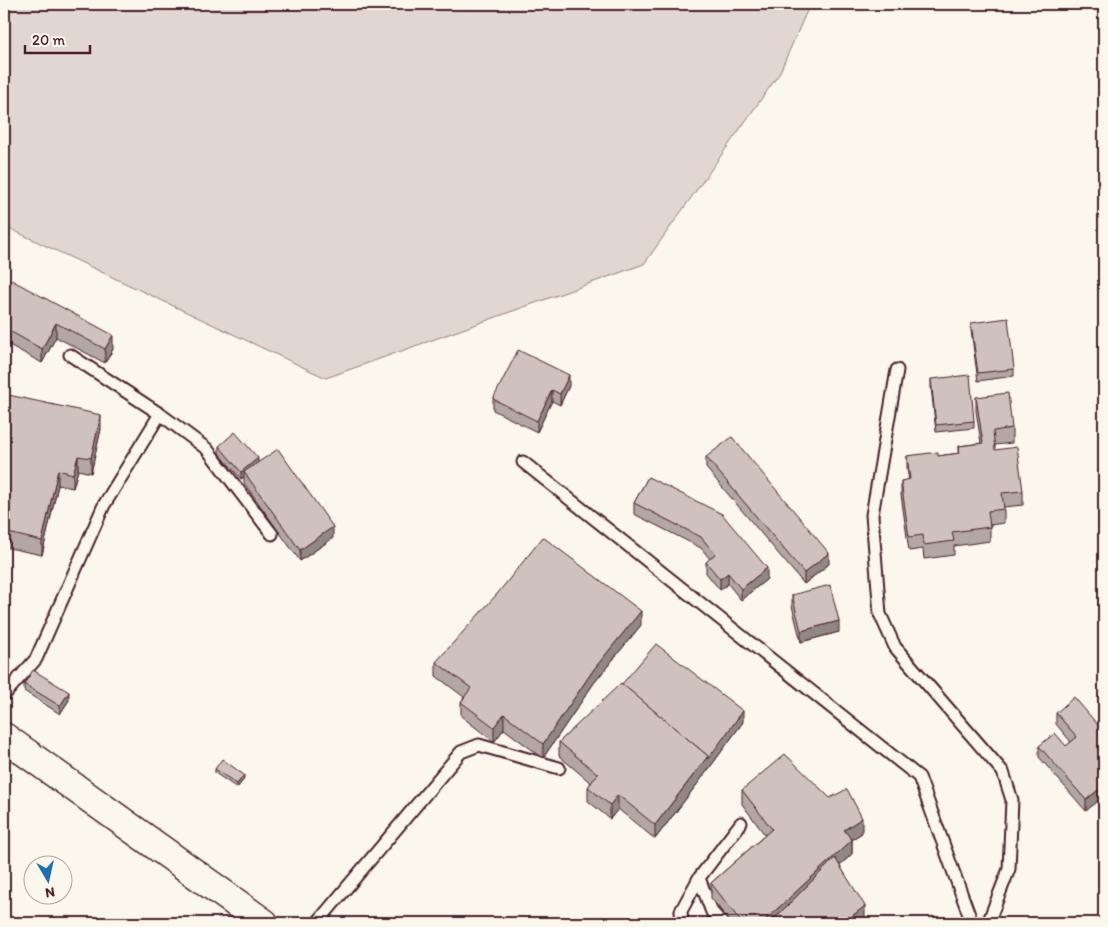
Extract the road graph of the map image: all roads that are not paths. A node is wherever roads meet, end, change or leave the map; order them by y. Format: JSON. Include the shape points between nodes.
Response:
{"nodes":[{"id":1,"x":70,"y":355,"type":"dead end"},
{"id":2,"x":897,"y":370,"type":"dead end"},
{"id":3,"x":160,"y":414,"type":"junction"},
{"id":4,"x":524,"y":462,"type":"dead end"},
{"id":5,"x":272,"y":534,"type":"dead end"},
{"id":6,"x":4,"y":695,"type":"edge"},
{"id":7,"x":4,"y":737,"type":"edge"},
{"id":8,"x":559,"y":768,"type":"dead end"},
{"id":9,"x":741,"y":823,"type":"dead end"},
{"id":10,"x":699,"y":878,"type":"junction"},
{"id":11,"x":264,"y":923,"type":"edge"},
{"id":12,"x":316,"y":923,"type":"edge"},
{"id":13,"x":682,"y":923,"type":"edge"},
{"id":14,"x":722,"y":923,"type":"edge"},
{"id":15,"x":972,"y":923,"type":"edge"},
{"id":16,"x":988,"y":923,"type":"edge"}],
"edges":[{"from":1,"to":3,"type":"lane"},
{"from":2,"to":16,"type":"lane","via":[[872,515],[880,614],[895,647],[1003,772],[1012,800],[1009,869]]},
{"from":3,"to":5,"type":"lane","via":[[207,450]]},
{"from":3,"to":6,"type":"lane","via":[[104,505],[36,659]]},
{"from":4,"to":15,"type":"lane","via":[[919,777]]},
{"from":7,"to":11,"type":"main road"},
{"from":8,"to":12,"type":"lane","via":[[479,745],[461,752]]},
{"from":9,"to":10,"type":"lane"},
{"from":10,"to":13,"type":"lane","via":[[681,912]]},
{"from":10,"to":14,"type":"lane","via":[[712,912]]}]}
